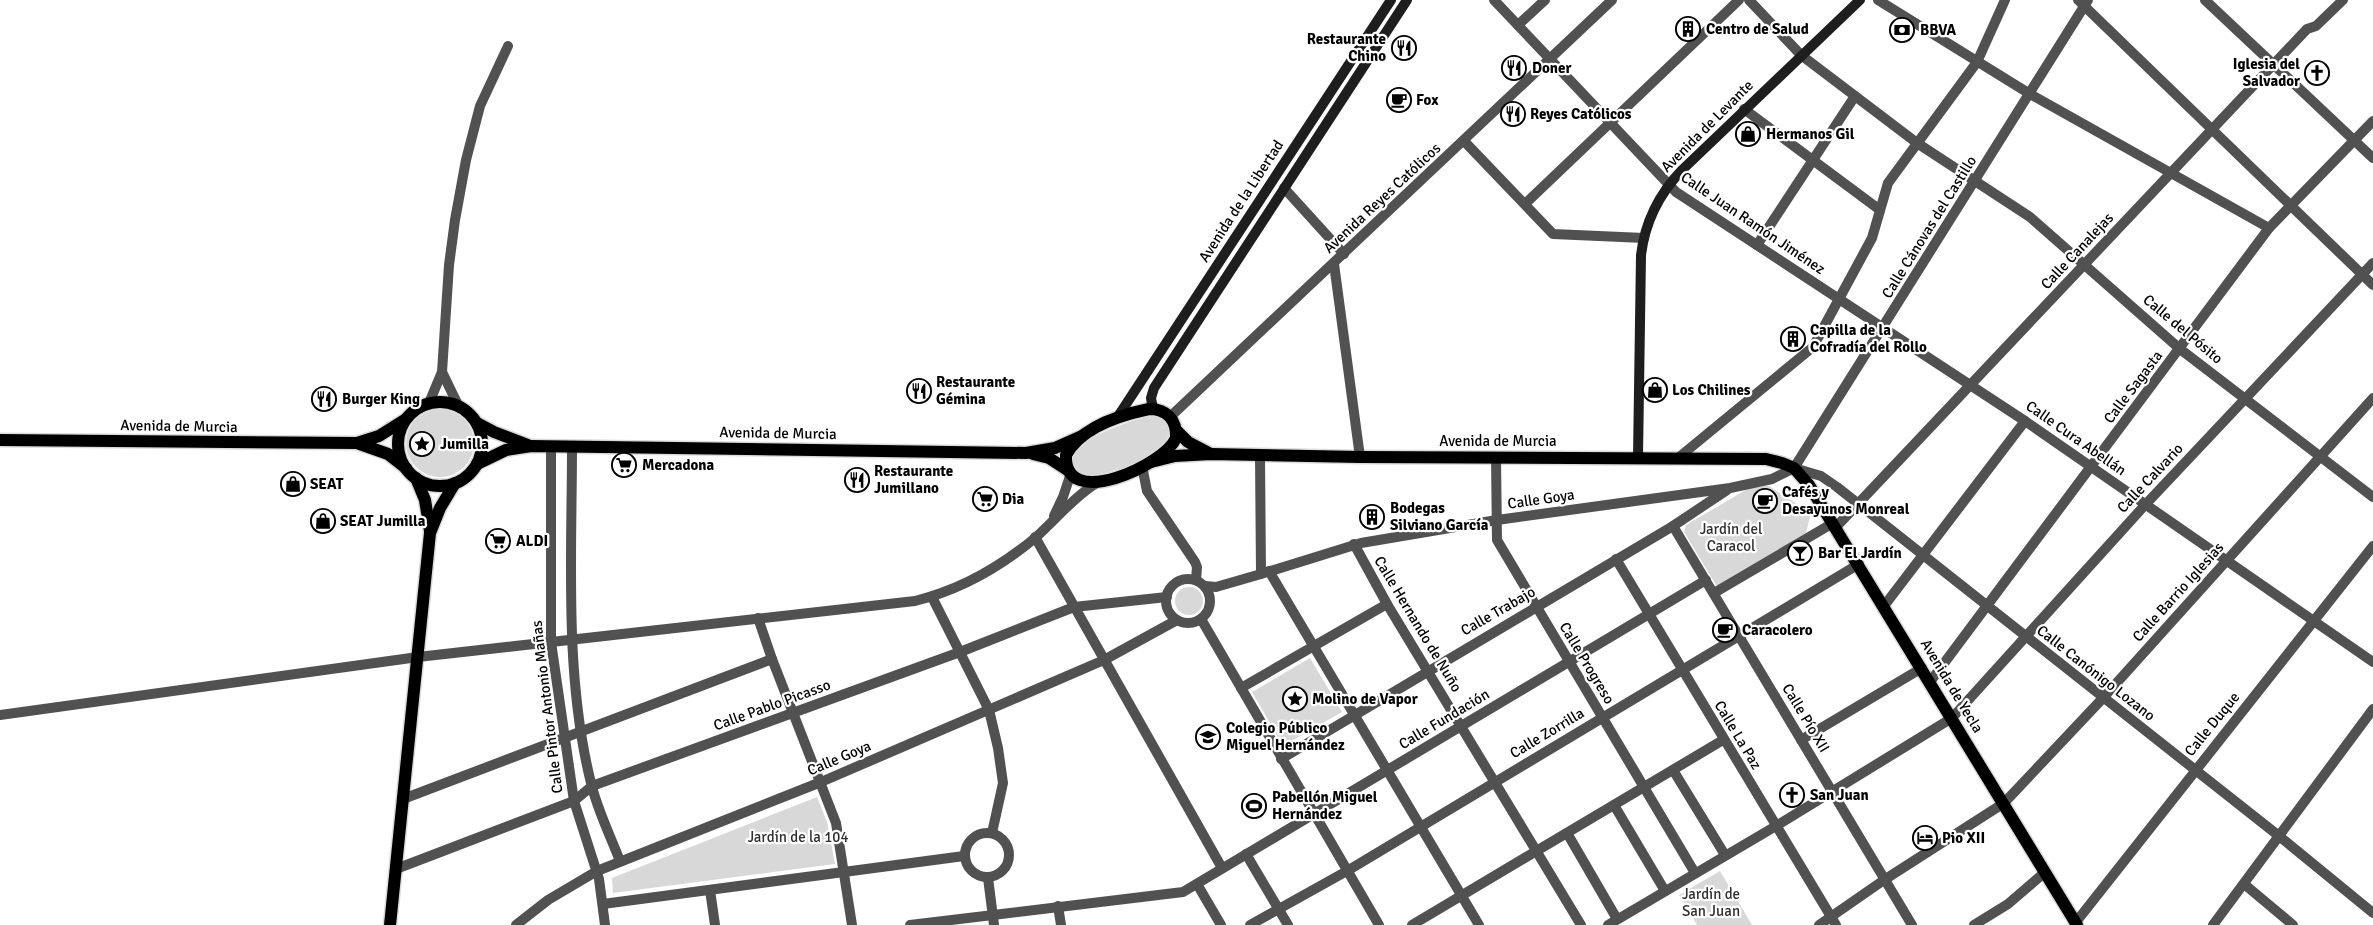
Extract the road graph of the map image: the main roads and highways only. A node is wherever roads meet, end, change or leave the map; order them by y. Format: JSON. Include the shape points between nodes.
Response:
{"nodes":[{"id":1,"x":1391,"y":0,"type":"edge"},
{"id":2,"x":1407,"y":0,"type":"edge"},
{"id":3,"x":1860,"y":0,"type":"edge"},
{"id":4,"x":1153,"y":409,"type":"junction"},
{"id":5,"x":409,"y":416,"type":"junction"},
{"id":6,"x":1116,"y":418,"type":"junction"},
{"id":7,"x":477,"y":422,"type":"junction"},
{"id":8,"x":1177,"y":431,"type":"junction"},
{"id":9,"x":1082,"y":436,"type":"junction"},
{"id":10,"x":0,"y":440,"type":"edge"},
{"id":11,"x":357,"y":443,"type":"junction"},
{"id":12,"x":531,"y":446,"type":"junction"},
{"id":13,"x":1026,"y":452,"type":"junction"},
{"id":14,"x":1206,"y":454,"type":"junction"},
{"id":15,"x":1638,"y":457,"type":"junction"},
{"id":16,"x":477,"y":464,"type":"junction"},
{"id":17,"x":1147,"y":464,"type":"junction"},
{"id":18,"x":406,"y":468,"type":"junction"},
{"id":19,"x":1794,"y":468,"type":"joint"},
{"id":20,"x":1070,"y":472,"type":"junction"},
{"id":21,"x":416,"y":478,"type":"junction"},
{"id":22,"x":455,"y":483,"type":"junction"},
{"id":23,"x":430,"y":533,"type":"junction"},
{"id":24,"x":2076,"y":924,"type":"edge"},
{"id":25,"x":390,"y":925,"type":"edge"}],
"edges":[{"from":1,"to":6,"type":"main road","name":"Avenida de la Libertad"},
{"from":2,"to":4,"type":"main road","via":[[1154,388],[1151,398]]},
{"from":3,"to":15,"type":"main road","name":"Avenida de Levante","via":[[1668,185],[1652,214],[1644,238],[1640,292]]},
{"from":4,"to":6,"type":"main road"},
{"from":4,"to":8,"type":"main road","via":[[1171,416]]},
{"from":5,"to":7,"type":"main road","via":[[429,403],[442,402],[458,405]]},
{"from":5,"to":11,"type":"main road","name":"Avenida de Murcia","via":[[386,432]]},
{"from":5,"to":18,"type":"main road","via":[[398,441]]},
{"from":6,"to":9,"type":"main road"},
{"from":7,"to":12,"type":"main road","name":"Avenida de Murcia"},
{"from":7,"to":16,"type":"main road","via":[[482,436],[482,451]]},
{"from":8,"to":14,"type":"main road"},
{"from":8,"to":17,"type":"main road","via":[[1172,446]]},
{"from":9,"to":13,"type":"main road","via":[[1055,448]]},
{"from":9,"to":20,"type":"main road","via":[[1066,455]]},
{"from":10,"to":11,"type":"main road","name":"Avenida de Murcia"},
{"from":11,"to":18,"type":"main road","name":"Avenida de Murcia","via":[[388,454]]},
{"from":12,"to":13,"type":"main road","name":"Avenida de Murcia"},
{"from":12,"to":16,"type":"main road","name":"Avenida de Murcia","via":[[506,450]]},
{"from":13,"to":20,"type":"main road","via":[[1049,458]]},
{"from":14,"to":15,"type":"main road","name":"Avenida de Murcia"},
{"from":14,"to":17,"type":"main road","name":"Avenida de Murcia","via":[[1175,456]]},
{"from":15,"to":19,"type":"main road","name":"Avenida de Murcia","via":[[1766,459]]},
{"from":16,"to":22,"type":"main road"},
{"from":17,"to":20,"type":"main road","via":[[1098,482],[1080,481]]},
{"from":18,"to":21,"type":"main road"},
{"from":19,"to":24,"type":"main road","name":"Avenida de Yecla","via":[[1835,525]]},
{"from":21,"to":22,"type":"main road","via":[[442,486]]},
{"from":21,"to":23,"type":"main road"},
{"from":22,"to":23,"type":"main road"},
{"from":23,"to":25,"type":"main road"}]}
